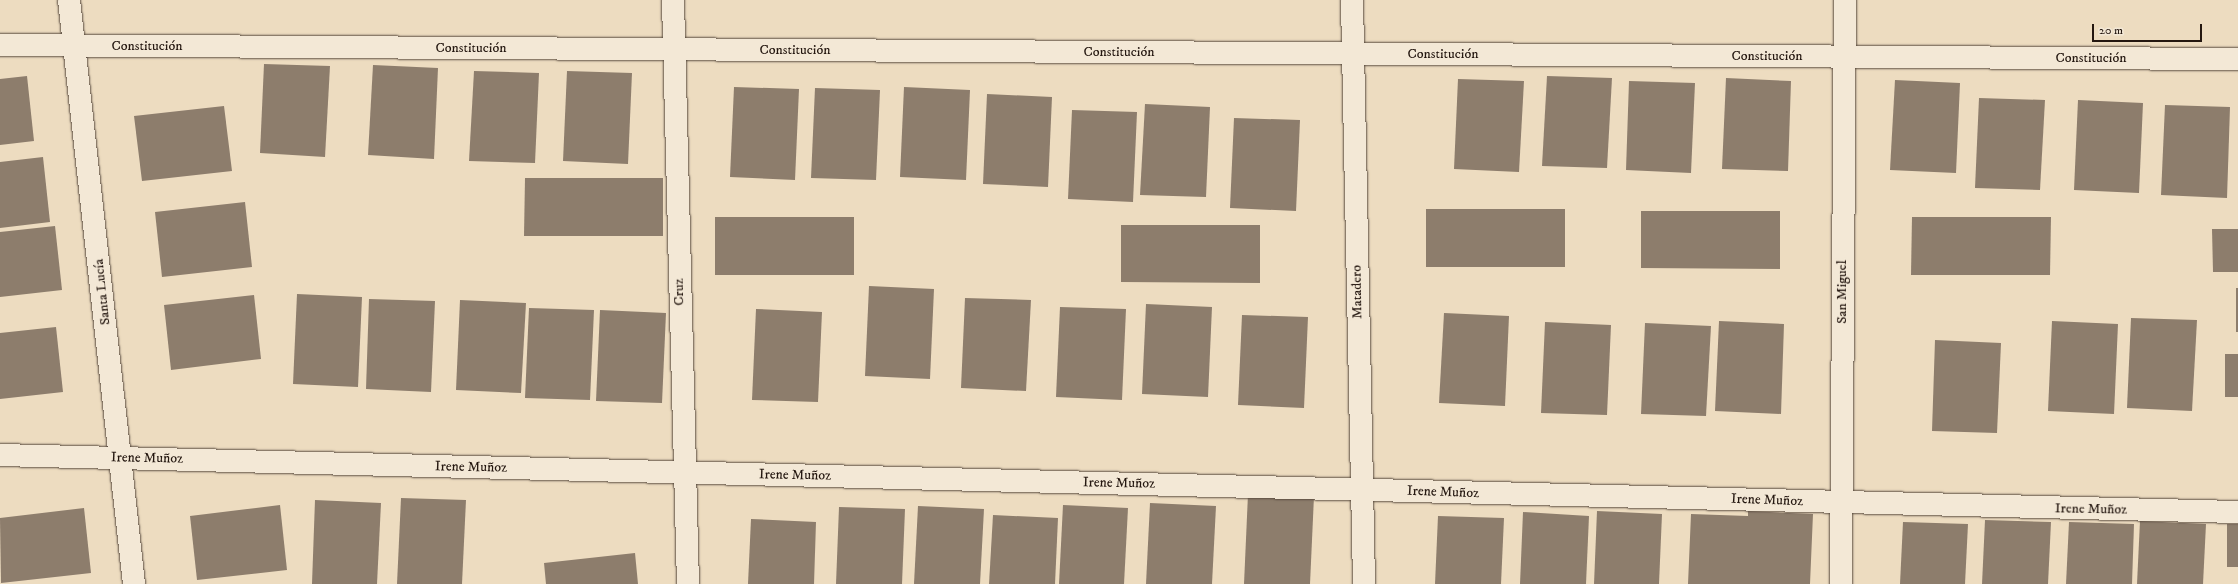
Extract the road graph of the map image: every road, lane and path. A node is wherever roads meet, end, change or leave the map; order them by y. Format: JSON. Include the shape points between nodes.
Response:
{"nodes":[{"id":1,"x":69,"y":0,"type":"edge"},
{"id":2,"x":673,"y":0,"type":"edge"},
{"id":3,"x":1352,"y":0,"type":"edge"},
{"id":4,"x":1844,"y":0,"type":"edge"},
{"id":5,"x":0,"y":45,"type":"edge"},
{"id":6,"x":74,"y":45,"type":"junction"},
{"id":7,"x":674,"y":49,"type":"junction"},
{"id":8,"x":1352,"y":54,"type":"junction"},
{"id":9,"x":1843,"y":56,"type":"junction"},
{"id":10,"x":2238,"y":59,"type":"edge"},
{"id":11,"x":0,"y":455,"type":"edge"},
{"id":12,"x":120,"y":458,"type":"junction"},
{"id":13,"x":683,"y":472,"type":"junction"},
{"id":14,"x":1362,"y":490,"type":"junction"},
{"id":15,"x":1841,"y":502,"type":"junction"},
{"id":16,"x":2238,"y":512,"type":"edge"},
{"id":17,"x":134,"y":584,"type":"edge"},
{"id":18,"x":688,"y":584,"type":"edge"},
{"id":19,"x":1364,"y":584,"type":"edge"},
{"id":20,"x":1841,"y":584,"type":"edge"}],
"edges":[{"from":1,"to":6,"type":"street","name":"Santa Lucía"},
{"from":2,"to":7,"type":"street","name":"Cruz"},
{"from":3,"to":8,"type":"street","name":"Matadero"},
{"from":4,"to":9,"type":"street","name":"San Miguel"},
{"from":5,"to":6,"type":"street","name":"Constitución"},
{"from":6,"to":7,"type":"street","name":"Constitución"},
{"from":6,"to":12,"type":"street","name":"Santa Lucía"},
{"from":7,"to":8,"type":"street","name":"Constitución"},
{"from":7,"to":13,"type":"street","name":"Cruz"},
{"from":8,"to":9,"type":"street","name":"Constitución"},
{"from":8,"to":14,"type":"street","name":"Matadero"},
{"from":9,"to":10,"type":"street","name":"Constitución"},
{"from":9,"to":15,"type":"street","name":"San Miguel"},
{"from":11,"to":12,"type":"street","name":"Irene Muñoz"},
{"from":12,"to":13,"type":"street","name":"Irene Muñoz"},
{"from":12,"to":17,"type":"street","name":"Santa Lucía"},
{"from":13,"to":14,"type":"street","name":"Irene Muñoz"},
{"from":13,"to":18,"type":"street","name":"Cruz"},
{"from":14,"to":15,"type":"street","name":"Irene Muñoz"},
{"from":14,"to":19,"type":"street","name":"Matadero"},
{"from":15,"to":16,"type":"street","name":"Irene Muñoz"},
{"from":15,"to":20,"type":"street","name":"San Miguel"}]}
